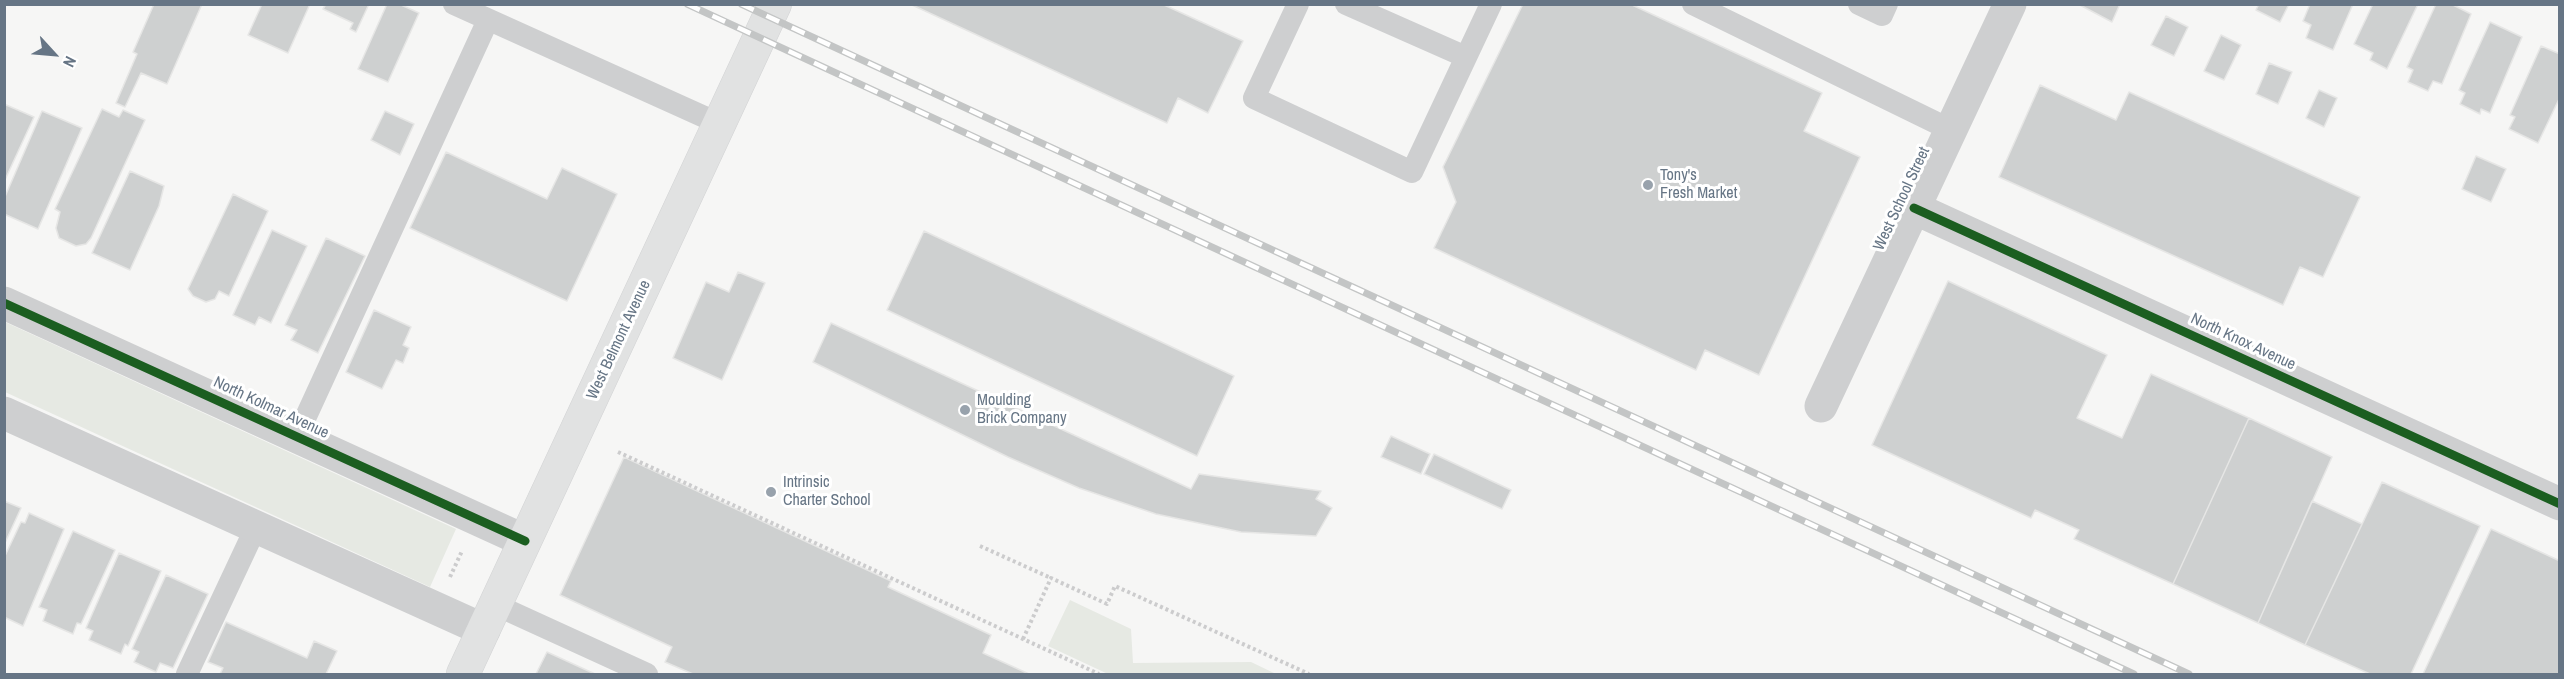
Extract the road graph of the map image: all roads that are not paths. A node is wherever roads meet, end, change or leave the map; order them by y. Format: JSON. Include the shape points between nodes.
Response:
{"nodes":[{"id":1,"x":454,"y":4,"type":"edge"},
{"id":2,"x":775,"y":4,"type":"edge"},
{"id":3,"x":1298,"y":4,"type":"edge"},
{"id":4,"x":1346,"y":4,"type":"edge"},
{"id":5,"x":1491,"y":4,"type":"edge"},
{"id":6,"x":1693,"y":4,"type":"edge"},
{"id":7,"x":1859,"y":4,"type":"edge"},
{"id":8,"x":1887,"y":4,"type":"edge"},
{"id":9,"x":2010,"y":4,"type":"edge"},
{"id":10,"x":488,"y":20,"type":"junction"},
{"id":11,"x":1466,"y":57,"type":"junction"},
{"id":12,"x":720,"y":124,"type":"junction"},
{"id":13,"x":1951,"y":130,"type":"junction"},
{"id":14,"x":1914,"y":208,"type":"junction"},
{"id":15,"x":4,"y":303,"type":"edge"},
{"id":16,"x":1821,"y":406,"type":"dead end"},
{"id":17,"x":4,"y":413,"type":"edge"},
{"id":18,"x":297,"y":436,"type":"junction"},
{"id":19,"x":2559,"y":504,"type":"edge"},
{"id":20,"x":256,"y":527,"type":"junction"},
{"id":21,"x":525,"y":541,"type":"junction"},
{"id":22,"x":490,"y":617,"type":"junction"},
{"id":23,"x":638,"y":673,"type":"edge"},
{"id":24,"x":187,"y":675,"type":"edge"},
{"id":25,"x":463,"y":675,"type":"edge"}],
"edges":[{"from":1,"to":10,"type":"lane"},
{"from":2,"to":12,"type":"main road","name":"West Belmont Avenue"},
{"from":3,"to":11,"type":"lane","via":[[1254,98],[1412,172]]},
{"from":4,"to":11,"type":"lane"},
{"from":5,"to":11,"type":"lane"},
{"from":6,"to":13,"type":"lane"},
{"from":7,"to":8,"type":"lane","via":[[1882,15]]},
{"from":9,"to":13,"type":"street","name":"West School Street"},
{"from":10,"to":12,"type":"lane"},
{"from":10,"to":18,"type":"lane"},
{"from":12,"to":21,"type":"main road","name":"West Belmont Avenue"},
{"from":13,"to":14,"type":"street","name":"West School Street"},
{"from":14,"to":16,"type":"street","name":"West School Street"},
{"from":14,"to":19,"type":"street","name":"North Knox Avenue"},
{"from":15,"to":18,"type":"street","name":"North Kolmar Avenue"},
{"from":17,"to":20,"type":"street"},
{"from":18,"to":21,"type":"street","name":"North Kolmar Avenue"},
{"from":20,"to":22,"type":"street"},
{"from":20,"to":24,"type":"lane"},
{"from":21,"to":22,"type":"main road","name":"West Belmont Avenue"},
{"from":22,"to":23,"type":"lane"},
{"from":22,"to":25,"type":"main road","name":"West Belmont Avenue"}]}
